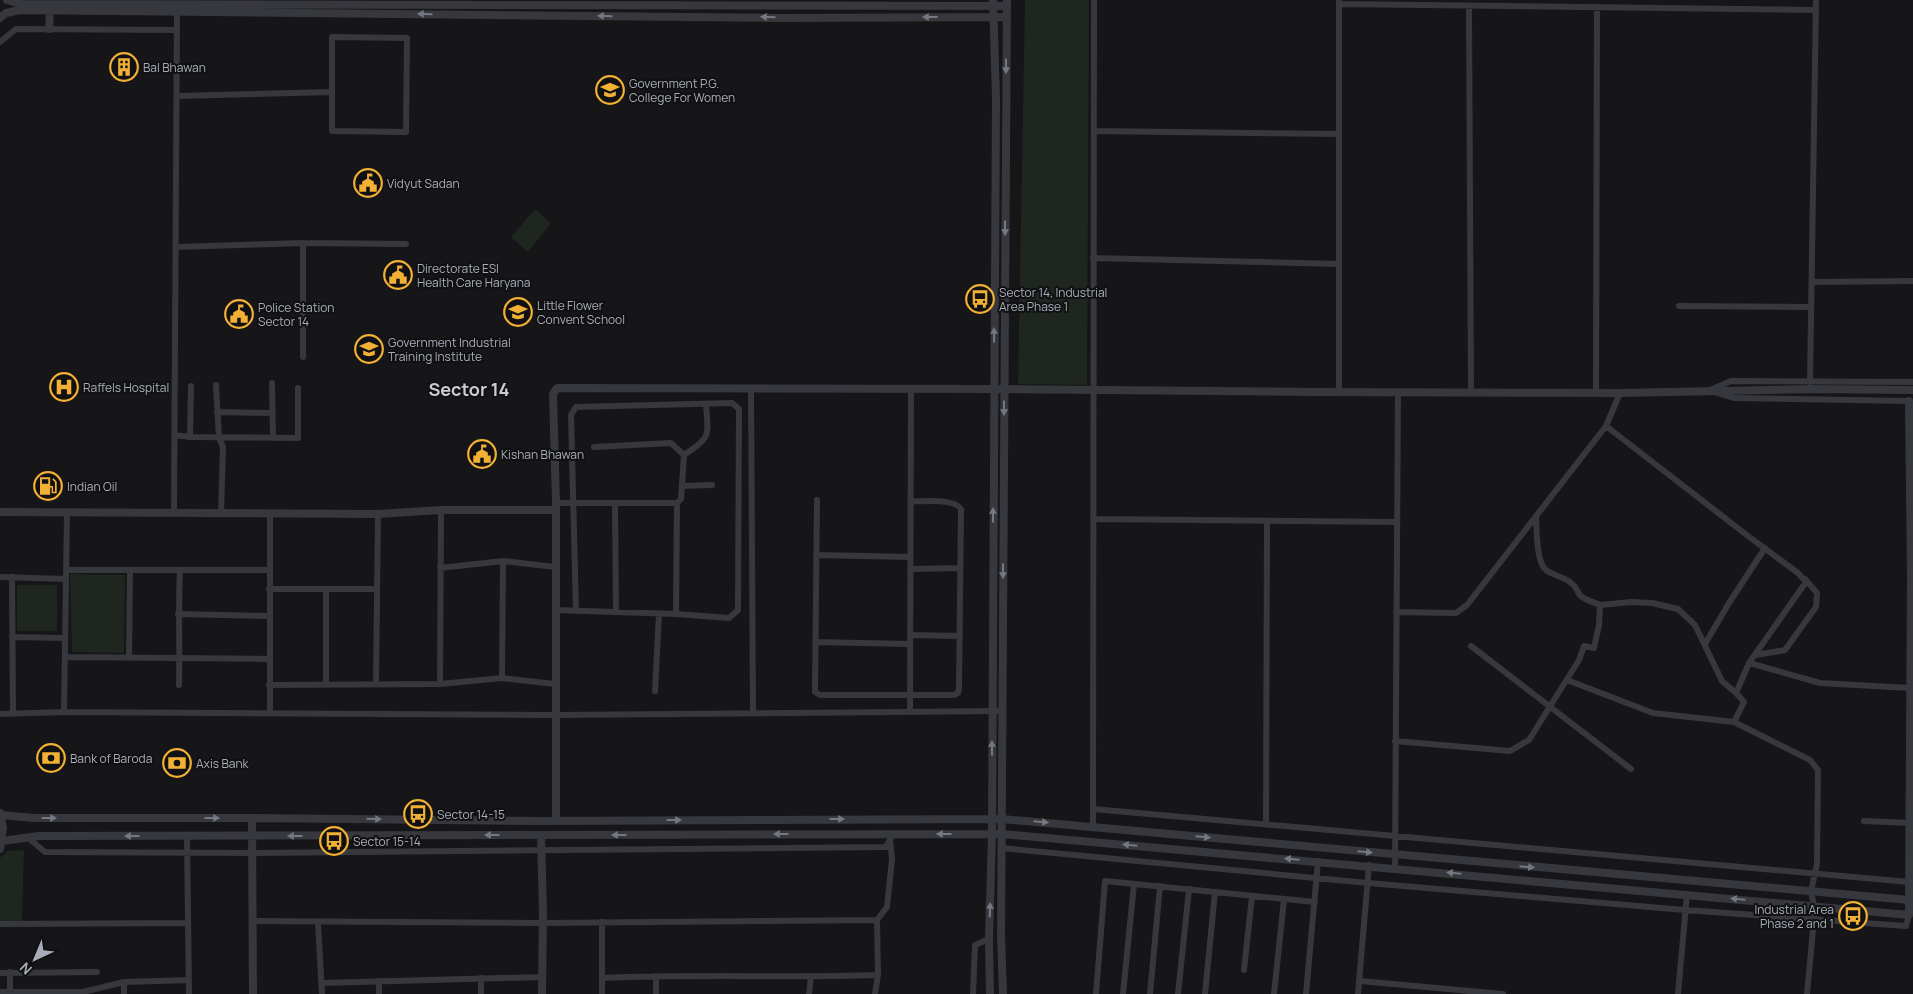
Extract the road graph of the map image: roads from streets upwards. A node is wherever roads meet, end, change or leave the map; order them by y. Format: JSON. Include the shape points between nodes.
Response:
{"nodes":[{"id":1,"x":7,"y":0,"type":"edge"},
{"id":2,"x":1094,"y":0,"type":"edge"},
{"id":3,"x":1718,"y":0,"type":"edge"},
{"id":4,"x":1816,"y":0,"type":"edge"},
{"id":5,"x":1339,"y":2,"type":"edge"},
{"id":6,"x":457,"y":3,"type":"edge"},
{"id":7,"x":977,"y":3,"type":"edge"},
{"id":8,"x":993,"y":3,"type":"edge"},
{"id":9,"x":1007,"y":3,"type":"edge"},
{"id":10,"x":1517,"y":3,"type":"edge"},
{"id":11,"x":1469,"y":6,"type":"junction"},
{"id":12,"x":1597,"y":7,"type":"junction"},
{"id":13,"x":177,"y":8,"type":"junction"},
{"id":14,"x":1718,"y":8,"type":"junction"},
{"id":15,"x":1816,"y":10,"type":"junction"},
{"id":16,"x":50,"y":11,"type":"junction"},
{"id":17,"x":458,"y":14,"type":"junction"},
{"id":18,"x":1007,"y":17,"type":"junction"},
{"id":19,"x":0,"y":18,"type":"edge"},
{"id":20,"x":994,"y":18,"type":"junction"},
{"id":21,"x":49,"y":29,"type":"junction"},
{"id":22,"x":177,"y":30,"type":"junction"},
{"id":23,"x":0,"y":42,"type":"edge"},
{"id":24,"x":332,"y":92,"type":"junction"},
{"id":25,"x":177,"y":96,"type":"junction"},
{"id":26,"x":1094,"y":131,"type":"junction"},
{"id":27,"x":1339,"y":134,"type":"junction"},
{"id":28,"x":303,"y":243,"type":"junction"},
{"id":29,"x":406,"y":244,"type":"dead end"},
{"id":30,"x":176,"y":247,"type":"junction"},
{"id":31,"x":1093,"y":258,"type":"junction"},
{"id":32,"x":1339,"y":264,"type":"junction"},
{"id":33,"x":1913,"y":281,"type":"edge"},
{"id":34,"x":1812,"y":282,"type":"junction"},
{"id":35,"x":1679,"y":306,"type":"dead end"},
{"id":36,"x":1811,"y":307,"type":"junction"},
{"id":37,"x":303,"y":357,"type":"dead end"},
{"id":38,"x":1810,"y":382,"type":"junction"},
{"id":39,"x":1913,"y":382,"type":"edge"},
{"id":40,"x":272,"y":383,"type":"dead end"},
{"id":41,"x":216,"y":385,"type":"dead end"},
{"id":42,"x":191,"y":386,"type":"dead end"},
{"id":43,"x":298,"y":388,"type":"dead end"},
{"id":44,"x":751,"y":388,"type":"junction"},
{"id":45,"x":911,"y":388,"type":"junction"},
{"id":46,"x":994,"y":389,"type":"junction"},
{"id":47,"x":1004,"y":389,"type":"junction"},
{"id":48,"x":1093,"y":390,"type":"junction"},
{"id":49,"x":1913,"y":390,"type":"edge"},
{"id":50,"x":1708,"y":391,"type":"junction"},
{"id":51,"x":1338,"y":392,"type":"junction"},
{"id":52,"x":1398,"y":392,"type":"junction"},
{"id":53,"x":1471,"y":392,"type":"junction"},
{"id":54,"x":1596,"y":393,"type":"junction"},
{"id":55,"x":1620,"y":393,"type":"junction"},
{"id":56,"x":1909,"y":401,"type":"joint"},
{"id":57,"x":706,"y":404,"type":"junction"},
{"id":58,"x":217,"y":412,"type":"junction"},
{"id":59,"x":272,"y":413,"type":"junction"},
{"id":60,"x":1606,"y":426,"type":"junction"},
{"id":61,"x":175,"y":435,"type":"junction"},
{"id":62,"x":190,"y":437,"type":"junction"},
{"id":63,"x":219,"y":438,"type":"junction"},
{"id":64,"x":273,"y":438,"type":"junction"},
{"id":65,"x":594,"y":447,"type":"dead end"},
{"id":66,"x":684,"y":455,"type":"junction"},
{"id":67,"x":712,"y":485,"type":"dead end"},
{"id":68,"x":682,"y":486,"type":"junction"},
{"id":69,"x":817,"y":500,"type":"dead end"},
{"id":70,"x":912,"y":502,"type":"junction"},
{"id":71,"x":574,"y":503,"type":"junction"},
{"id":72,"x":615,"y":503,"type":"junction"},
{"id":73,"x":677,"y":503,"type":"junction"},
{"id":74,"x":556,"y":507,"type":"junction"},
{"id":75,"x":441,"y":510,"type":"junction"},
{"id":76,"x":0,"y":512,"type":"edge"},
{"id":77,"x":67,"y":512,"type":"junction"},
{"id":78,"x":174,"y":513,"type":"junction"},
{"id":79,"x":221,"y":513,"type":"junction"},
{"id":80,"x":270,"y":513,"type":"junction"},
{"id":81,"x":378,"y":514,"type":"junction"},
{"id":82,"x":1536,"y":517,"type":"junction"},
{"id":83,"x":1093,"y":519,"type":"junction"},
{"id":84,"x":1267,"y":521,"type":"junction"},
{"id":85,"x":1397,"y":522,"type":"junction"},
{"id":86,"x":1765,"y":548,"type":"junction"},
{"id":87,"x":816,"y":555,"type":"junction"},
{"id":88,"x":910,"y":556,"type":"junction"},
{"id":89,"x":502,"y":562,"type":"junction"},
{"id":90,"x":555,"y":567,"type":"junction"},
{"id":91,"x":440,"y":568,"type":"junction"},
{"id":92,"x":960,"y":568,"type":"junction"},
{"id":93,"x":66,"y":570,"type":"junction"},
{"id":94,"x":130,"y":570,"type":"junction"},
{"id":95,"x":269,"y":570,"type":"junction"},
{"id":96,"x":910,"y":570,"type":"junction"},
{"id":97,"x":180,"y":571,"type":"junction"},
{"id":98,"x":0,"y":577,"type":"edge"},
{"id":99,"x":12,"y":578,"type":"junction"},
{"id":100,"x":66,"y":579,"type":"junction"},
{"id":101,"x":1805,"y":580,"type":"junction"},
{"id":102,"x":269,"y":589,"type":"junction"},
{"id":103,"x":326,"y":589,"type":"junction"},
{"id":104,"x":377,"y":589,"type":"junction"},
{"id":105,"x":1600,"y":604,"type":"junction"},
{"id":106,"x":555,"y":610,"type":"junction"},
{"id":107,"x":576,"y":611,"type":"junction"},
{"id":108,"x":616,"y":612,"type":"junction"},
{"id":109,"x":1396,"y":612,"type":"junction"},
{"id":110,"x":178,"y":614,"type":"junction"},
{"id":111,"x":659,"y":614,"type":"junction"},
{"id":112,"x":676,"y":614,"type":"junction"},
{"id":113,"x":269,"y":616,"type":"junction"},
{"id":114,"x":910,"y":635,"type":"junction"},
{"id":115,"x":960,"y":636,"type":"junction"},
{"id":116,"x":12,"y":637,"type":"junction"},
{"id":117,"x":65,"y":638,"type":"junction"},
{"id":118,"x":815,"y":642,"type":"junction"},
{"id":119,"x":910,"y":644,"type":"junction"},
{"id":120,"x":1705,"y":644,"type":"junction"},
{"id":121,"x":1471,"y":646,"type":"dead end"},
{"id":122,"x":1756,"y":655,"type":"junction"},
{"id":123,"x":64,"y":657,"type":"junction"},
{"id":124,"x":180,"y":657,"type":"junction"},
{"id":125,"x":129,"y":658,"type":"junction"},
{"id":126,"x":270,"y":659,"type":"junction"},
{"id":127,"x":1749,"y":663,"type":"junction"},
{"id":128,"x":502,"y":678,"type":"junction"},
{"id":129,"x":1567,"y":680,"type":"junction"},
{"id":130,"x":326,"y":684,"type":"junction"},
{"id":131,"x":376,"y":684,"type":"junction"},
{"id":132,"x":440,"y":684,"type":"junction"},
{"id":133,"x":555,"y":684,"type":"junction"},
{"id":134,"x":179,"y":685,"type":"dead end"},
{"id":135,"x":269,"y":685,"type":"junction"},
{"id":136,"x":1910,"y":688,"type":"junction"},
{"id":137,"x":655,"y":691,"type":"dead end"},
{"id":138,"x":1736,"y":693,"type":"junction"},
{"id":139,"x":910,"y":695,"type":"junction"},
{"id":140,"x":1549,"y":706,"type":"junction"},
{"id":141,"x":992,"y":711,"type":"junction"},
{"id":142,"x":1002,"y":711,"type":"junction"},
{"id":143,"x":64,"y":712,"type":"junction"},
{"id":144,"x":910,"y":712,"type":"junction"},
{"id":145,"x":13,"y":713,"type":"junction"},
{"id":146,"x":270,"y":713,"type":"junction"},
{"id":147,"x":753,"y":713,"type":"junction"},
{"id":148,"x":0,"y":714,"type":"edge"},
{"id":149,"x":555,"y":715,"type":"junction"},
{"id":150,"x":1734,"y":722,"type":"junction"},
{"id":151,"x":1395,"y":741,"type":"junction"},
{"id":152,"x":1630,"y":769,"type":"dead end"},
{"id":153,"x":1093,"y":809,"type":"junction"},
{"id":154,"x":0,"y":814,"type":"edge"},
{"id":155,"x":252,"y":818,"type":"junction"},
{"id":156,"x":992,"y":819,"type":"junction"},
{"id":157,"x":1002,"y":819,"type":"junction"},
{"id":158,"x":552,"y":820,"type":"junction"},
{"id":159,"x":1864,"y":820,"type":"dead end"},
{"id":160,"x":1910,"y":823,"type":"junction"},
{"id":161,"x":1266,"y":824,"type":"junction"},
{"id":162,"x":1092,"y":827,"type":"junction"},
{"id":163,"x":992,"y":834,"type":"junction"},
{"id":164,"x":1002,"y":834,"type":"junction"},
{"id":165,"x":545,"y":835,"type":"junction"},
{"id":166,"x":187,"y":836,"type":"junction"},
{"id":167,"x":252,"y":836,"type":"junction"},
{"id":168,"x":1395,"y":836,"type":"junction"},
{"id":169,"x":27,"y":837,"type":"junction"},
{"id":170,"x":891,"y":837,"type":"junction"},
{"id":171,"x":1,"y":845,"type":"edge"},
{"id":172,"x":1002,"y":848,"type":"junction"},
{"id":173,"x":542,"y":850,"type":"junction"},
{"id":174,"x":187,"y":851,"type":"junction"},
{"id":175,"x":252,"y":853,"type":"junction"},
{"id":176,"x":1395,"y":855,"type":"junction"},
{"id":177,"x":1318,"y":861,"type":"junction"},
{"id":178,"x":1369,"y":866,"type":"junction"},
{"id":179,"x":1395,"y":868,"type":"junction"},
{"id":180,"x":1814,"y":874,"type":"junction"},
{"id":181,"x":1317,"y":878,"type":"junction"},
{"id":182,"x":1910,"y":882,"type":"junction"},
{"id":183,"x":1368,"y":883,"type":"junction"},
{"id":184,"x":1134,"y":884,"type":"junction"},
{"id":185,"x":1160,"y":886,"type":"junction"},
{"id":186,"x":1189,"y":889,"type":"junction"},
{"id":187,"x":1811,"y":891,"type":"junction"},
{"id":188,"x":1215,"y":892,"type":"junction"},
{"id":189,"x":1686,"y":894,"type":"junction"},
{"id":190,"x":1252,"y":896,"type":"junction"},
{"id":191,"x":1284,"y":899,"type":"junction"},
{"id":192,"x":1911,"y":900,"type":"edge"},
{"id":193,"x":1315,"y":902,"type":"junction"},
{"id":194,"x":1814,"y":906,"type":"junction"},
{"id":195,"x":1685,"y":910,"type":"junction"},
{"id":196,"x":1908,"y":915,"type":"junction"},
{"id":197,"x":1814,"y":919,"type":"junction"},
{"id":198,"x":877,"y":920,"type":"junction"},
{"id":199,"x":253,"y":921,"type":"junction"},
{"id":200,"x":602,"y":922,"type":"junction"},
{"id":201,"x":188,"y":923,"type":"junction"},
{"id":202,"x":318,"y":923,"type":"junction"},
{"id":203,"x":543,"y":923,"type":"junction"},
{"id":204,"x":0,"y":924,"type":"edge"},
{"id":205,"x":1910,"y":926,"type":"edge"},
{"id":206,"x":988,"y":939,"type":"junction"},
{"id":207,"x":1244,"y":970,"type":"dead end"},
{"id":208,"x":0,"y":972,"type":"edge"},
{"id":209,"x":10,"y":972,"type":"junction"},
{"id":210,"x":97,"y":972,"type":"dead end"},
{"id":211,"x":878,"y":975,"type":"junction"},
{"id":212,"x":656,"y":976,"type":"junction"},
{"id":213,"x":542,"y":977,"type":"junction"},
{"id":214,"x":811,"y":977,"type":"junction"},
{"id":215,"x":481,"y":978,"type":"junction"},
{"id":216,"x":602,"y":978,"type":"junction"},
{"id":217,"x":189,"y":980,"type":"junction"},
{"id":218,"x":379,"y":981,"type":"junction"},
{"id":219,"x":1360,"y":981,"type":"junction"},
{"id":220,"x":124,"y":982,"type":"junction"},
{"id":221,"x":322,"y":983,"type":"junction"},
{"id":222,"x":0,"y":992,"type":"edge"},
{"id":223,"x":1449,"y":992,"type":"edge"},
{"id":224,"x":10,"y":993,"type":"edge"},
{"id":225,"x":60,"y":993,"type":"edge"},
{"id":226,"x":83,"y":993,"type":"edge"},
{"id":227,"x":124,"y":994,"type":"edge"},
{"id":228,"x":189,"y":994,"type":"edge"},
{"id":229,"x":254,"y":994,"type":"edge"},
{"id":230,"x":322,"y":994,"type":"edge"},
{"id":231,"x":379,"y":994,"type":"edge"},
{"id":232,"x":481,"y":994,"type":"edge"},
{"id":233,"x":542,"y":994,"type":"edge"},
{"id":234,"x":602,"y":994,"type":"edge"},
{"id":235,"x":656,"y":994,"type":"edge"},
{"id":236,"x":809,"y":994,"type":"edge"},
{"id":237,"x":875,"y":994,"type":"edge"},
{"id":238,"x":973,"y":994,"type":"edge"},
{"id":239,"x":990,"y":994,"type":"edge"},
{"id":240,"x":1003,"y":994,"type":"edge"},
{"id":241,"x":1096,"y":994,"type":"edge"},
{"id":242,"x":1124,"y":994,"type":"edge"},
{"id":243,"x":1150,"y":994,"type":"edge"},
{"id":244,"x":1178,"y":994,"type":"edge"},
{"id":245,"x":1205,"y":994,"type":"edge"},
{"id":246,"x":1274,"y":994,"type":"edge"},
{"id":247,"x":1306,"y":994,"type":"edge"},
{"id":248,"x":1358,"y":994,"type":"edge"},
{"id":249,"x":1503,"y":994,"type":"edge"},
{"id":250,"x":1678,"y":994,"type":"edge"},
{"id":251,"x":1807,"y":994,"type":"edge"}],
"edges":[{"from":1,"to":13,"type":"street","via":[[20,4]]},
{"from":2,"to":26,"type":"street"},
{"from":3,"to":14,"type":"street"},
{"from":4,"to":15,"type":"street"},
{"from":5,"to":11,"type":"street"},
{"from":5,"to":27,"type":"street"},
{"from":6,"to":7,"type":"street"},
{"from":6,"to":13,"type":"street"},
{"from":6,"to":17,"type":"street"},
{"from":7,"to":8,"type":"street"},
{"from":8,"to":9,"type":"street"},
{"from":8,"to":20,"type":"street"},
{"from":9,"to":18,"type":"street"},
{"from":10,"to":11,"type":"street"},
{"from":10,"to":12,"type":"street"},
{"from":11,"to":53,"type":"street"},
{"from":12,"to":14,"type":"street"},
{"from":12,"to":54,"type":"street"},
{"from":13,"to":16,"type":"street"},
{"from":17,"to":13,"type":"street","one_way":true},
{"from":13,"to":22,"type":"street"},
{"from":14,"to":15,"type":"street"},
{"from":15,"to":34,"type":"street"},
{"from":16,"to":19,"type":"street","via":[[20,10]]},
{"from":16,"to":21,"type":"street"},
{"from":20,"to":17,"type":"street","one_way":true},
{"from":18,"to":20,"type":"street"},
{"from":18,"to":47,"type":"street","one_way":true},
{"from":46,"to":20,"type":"street","one_way":true},
{"from":21,"to":22,"type":"street"},
{"from":21,"to":23,"type":"street","via":[[16,29]]},
{"from":22,"to":25,"type":"street"},
{"from":24,"to":24,"type":"street","via":[[332,37],[407,38],[406,132],[332,131]]},
{"from":24,"to":25,"type":"street"},
{"from":25,"to":30,"type":"street"},
{"from":26,"to":27,"type":"street"},
{"from":26,"to":31,"type":"street"},
{"from":27,"to":32,"type":"street"},
{"from":28,"to":29,"type":"street"},
{"from":28,"to":30,"type":"street"},
{"from":28,"to":37,"type":"street"},
{"from":30,"to":61,"type":"street"},
{"from":31,"to":32,"type":"street"},
{"from":31,"to":48,"type":"street"},
{"from":32,"to":51,"type":"street"},
{"from":33,"to":34,"type":"street"},
{"from":34,"to":36,"type":"street"},
{"from":35,"to":36,"type":"street"},
{"from":36,"to":38,"type":"street"},
{"from":38,"to":39,"type":"street"},
{"from":38,"to":50,"type":"street","via":[[1731,381]]},
{"from":40,"to":59,"type":"street"},
{"from":41,"to":58,"type":"street"},
{"from":42,"to":62,"type":"street"},
{"from":43,"to":64,"type":"street","via":[[298,438]]},
{"from":44,"to":45,"type":"street"},
{"from":44,"to":74,"type":"street","via":[[557,388],[553,394]]},
{"from":44,"to":147,"type":"street"},
{"from":45,"to":46,"type":"street"},
{"from":45,"to":70,"type":"street"},
{"from":46,"to":47,"type":"street"},
{"from":141,"to":46,"type":"street","one_way":true},
{"from":47,"to":48,"type":"street"},
{"from":47,"to":142,"type":"street","one_way":true},
{"from":48,"to":51,"type":"street"},
{"from":48,"to":83,"type":"street"},
{"from":49,"to":50,"type":"street"},
{"from":50,"to":55,"type":"street"},
{"from":50,"to":56,"type":"street","via":[[1734,398]]},
{"from":51,"to":52,"type":"street"},
{"from":52,"to":53,"type":"street"},
{"from":52,"to":85,"type":"street"},
{"from":53,"to":54,"type":"street"},
{"from":54,"to":55,"type":"street"},
{"from":55,"to":60,"type":"street"},
{"from":56,"to":136,"type":"street"},
{"from":57,"to":66,"type":"street","via":[[706,439]]},
{"from":57,"to":71,"type":"street","via":[[576,407],[571,415]]},
{"from":57,"to":112,"type":"street","via":[[732,403],[739,409],[738,610],[729,618]]},
{"from":58,"to":59,"type":"street"},
{"from":58,"to":63,"type":"street"},
{"from":59,"to":64,"type":"street"},
{"from":60,"to":82,"type":"street"},
{"from":60,"to":86,"type":"street"},
{"from":61,"to":62,"type":"street"},
{"from":61,"to":78,"type":"street"},
{"from":62,"to":63,"type":"street"},
{"from":63,"to":64,"type":"street"},
{"from":63,"to":79,"type":"street","via":[[223,447]]},
{"from":65,"to":66,"type":"street","via":[[671,443]]},
{"from":66,"to":68,"type":"street"},
{"from":67,"to":68,"type":"street"},
{"from":68,"to":73,"type":"street","via":[[681,499]]},
{"from":69,"to":87,"type":"street"},
{"from":70,"to":88,"type":"street"},
{"from":70,"to":92,"type":"street","via":[[952,502],[958,506]]},
{"from":71,"to":72,"type":"street"},
{"from":71,"to":74,"type":"street"},
{"from":71,"to":107,"type":"street"},
{"from":72,"to":73,"type":"street"},
{"from":72,"to":108,"type":"street"},
{"from":73,"to":112,"type":"street"},
{"from":74,"to":75,"type":"street"},
{"from":74,"to":90,"type":"street"},
{"from":75,"to":81,"type":"street"},
{"from":75,"to":91,"type":"street"},
{"from":76,"to":77,"type":"street"},
{"from":77,"to":78,"type":"street"},
{"from":77,"to":93,"type":"street"},
{"from":78,"to":79,"type":"street"},
{"from":79,"to":80,"type":"street"},
{"from":80,"to":81,"type":"street"},
{"from":80,"to":95,"type":"street"},
{"from":81,"to":104,"type":"street"},
{"from":82,"to":105,"type":"street","via":[[1540,560],[1544,568],[1573,584],[1584,598]]},
{"from":82,"to":109,"type":"street","via":[[1467,605],[1456,613]]},
{"from":83,"to":84,"type":"street"},
{"from":83,"to":153,"type":"street"},
{"from":84,"to":85,"type":"street"},
{"from":84,"to":161,"type":"street"},
{"from":85,"to":109,"type":"street"},
{"from":86,"to":101,"type":"street"},
{"from":86,"to":120,"type":"street"},
{"from":87,"to":88,"type":"street"},
{"from":87,"to":118,"type":"street"},
{"from":88,"to":96,"type":"street"},
{"from":89,"to":90,"type":"street"},
{"from":89,"to":91,"type":"street"},
{"from":89,"to":128,"type":"street"},
{"from":90,"to":106,"type":"street"},
{"from":91,"to":132,"type":"street"},
{"from":92,"to":96,"type":"street"},
{"from":92,"to":115,"type":"street"},
{"from":93,"to":94,"type":"street"},
{"from":93,"to":100,"type":"street"},
{"from":94,"to":97,"type":"street"},
{"from":94,"to":125,"type":"street"},
{"from":95,"to":97,"type":"street"},
{"from":95,"to":102,"type":"street"},
{"from":96,"to":114,"type":"street"},
{"from":97,"to":110,"type":"street"},
{"from":98,"to":99,"type":"street"},
{"from":99,"to":100,"type":"street"},
{"from":99,"to":116,"type":"street"},
{"from":100,"to":117,"type":"street"},
{"from":101,"to":122,"type":"street"},
{"from":101,"to":122,"type":"street","via":[[1817,592],[1816,607],[1785,650]]},
{"from":102,"to":103,"type":"street"},
{"from":102,"to":113,"type":"street"},
{"from":103,"to":104,"type":"street"},
{"from":103,"to":130,"type":"street"},
{"from":104,"to":131,"type":"street"},
{"from":105,"to":120,"type":"street","via":[[1645,602],[1678,609],[1696,625]]},
{"from":105,"to":129,"type":"street","via":[[1594,648],[1584,646]]},
{"from":106,"to":107,"type":"street"},
{"from":106,"to":133,"type":"street"},
{"from":107,"to":108,"type":"street"},
{"from":108,"to":111,"type":"street"},
{"from":109,"to":151,"type":"street"},
{"from":110,"to":113,"type":"street"},
{"from":110,"to":124,"type":"street"},
{"from":111,"to":112,"type":"street"},
{"from":111,"to":137,"type":"street"},
{"from":113,"to":126,"type":"street"},
{"from":114,"to":115,"type":"street"},
{"from":114,"to":119,"type":"street"},
{"from":115,"to":139,"type":"street","via":[[958,693]]},
{"from":116,"to":117,"type":"street"},
{"from":116,"to":145,"type":"street"},
{"from":117,"to":123,"type":"street"},
{"from":118,"to":119,"type":"street"},
{"from":118,"to":139,"type":"street","via":[[815,692],[820,695]]},
{"from":119,"to":139,"type":"street"},
{"from":120,"to":138,"type":"street","via":[[1722,681]]},
{"from":121,"to":140,"type":"street"},
{"from":122,"to":127,"type":"street"},
{"from":123,"to":125,"type":"street"},
{"from":123,"to":143,"type":"street"},
{"from":124,"to":125,"type":"street"},
{"from":124,"to":126,"type":"street"},
{"from":124,"to":134,"type":"street"},
{"from":126,"to":135,"type":"street"},
{"from":127,"to":136,"type":"street","via":[[1820,682]]},
{"from":127,"to":138,"type":"street"},
{"from":128,"to":132,"type":"street"},
{"from":128,"to":133,"type":"street"},
{"from":129,"to":140,"type":"street"},
{"from":129,"to":150,"type":"street","via":[[1654,713]]},
{"from":130,"to":131,"type":"street"},
{"from":130,"to":135,"type":"street"},
{"from":131,"to":132,"type":"street"},
{"from":133,"to":149,"type":"street"},
{"from":135,"to":146,"type":"street"},
{"from":136,"to":160,"type":"street"},
{"from":138,"to":150,"type":"street","via":[[1744,702]]},
{"from":139,"to":144,"type":"street"},
{"from":140,"to":151,"type":"street","via":[[1529,740],[1510,750]]},
{"from":140,"to":152,"type":"street"},
{"from":141,"to":142,"type":"street"},
{"from":141,"to":144,"type":"street"},
{"from":156,"to":141,"type":"street","one_way":true},
{"from":142,"to":157,"type":"street"},
{"from":143,"to":145,"type":"street"},
{"from":143,"to":146,"type":"street"},
{"from":144,"to":147,"type":"street"},
{"from":145,"to":148,"type":"street"},
{"from":146,"to":149,"type":"street"},
{"from":147,"to":149,"type":"street"},
{"from":149,"to":158,"type":"street"},
{"from":150,"to":180,"type":"street","via":[[1817,766],[1817,864]]},
{"from":151,"to":168,"type":"street"},
{"from":153,"to":161,"type":"street"},
{"from":153,"to":162,"type":"street"},
{"from":154,"to":155,"type":"street","one_way":true,"via":[[22,818]]},
{"from":154,"to":171,"type":"street","via":[[3,828]]},
{"from":155,"to":158,"type":"street","one_way":true},
{"from":155,"to":167,"type":"street"},
{"from":156,"to":157,"type":"street"},
{"from":158,"to":156,"type":"street","one_way":true},
{"from":156,"to":163,"type":"street"},
{"from":157,"to":162,"type":"street","one_way":true},
{"from":157,"to":164,"type":"street"},
{"from":158,"to":165,"type":"street"},
{"from":159,"to":160,"type":"street"},
{"from":160,"to":182,"type":"street"},
{"from":161,"to":168,"type":"street"},
{"from":162,"to":176,"type":"street","one_way":true},
{"from":163,"to":164,"type":"street"},
{"from":163,"to":170,"type":"street","one_way":true},
{"from":206,"to":163,"type":"street","one_way":true},
{"from":164,"to":172,"type":"street"},
{"from":177,"to":164,"type":"street","one_way":true},
{"from":165,"to":167,"type":"street","one_way":true},
{"from":170,"to":165,"type":"street","one_way":true},
{"from":165,"to":173,"type":"street"},
{"from":166,"to":167,"type":"street"},
{"from":166,"to":169,"type":"street","one_way":true},
{"from":166,"to":174,"type":"street"},
{"from":167,"to":175,"type":"street"},
{"from":168,"to":176,"type":"street"},
{"from":168,"to":180,"type":"street"},
{"from":169,"to":171,"type":"street"},
{"from":169,"to":174,"type":"street","via":[[45,852]]},
{"from":170,"to":173,"type":"street","via":[[886,847]]},
{"from":170,"to":198,"type":"street","via":[[887,908]]},
{"from":172,"to":181,"type":"street"},
{"from":172,"to":240,"type":"street"},
{"from":173,"to":175,"type":"street"},
{"from":173,"to":203,"type":"street"},
{"from":174,"to":175,"type":"street"},
{"from":174,"to":201,"type":"street"},
{"from":175,"to":199,"type":"street"},
{"from":176,"to":179,"type":"street"},
{"from":176,"to":187,"type":"street","one_way":true},
{"from":177,"to":178,"type":"street"},
{"from":177,"to":181,"type":"street"},
{"from":178,"to":179,"type":"street"},
{"from":178,"to":183,"type":"street"},
{"from":189,"to":179,"type":"street","one_way":true},
{"from":180,"to":182,"type":"street"},
{"from":180,"to":187,"type":"street"},
{"from":181,"to":183,"type":"street"},
{"from":181,"to":193,"type":"street"},
{"from":182,"to":192,"type":"street"},
{"from":183,"to":195,"type":"street"},
{"from":183,"to":219,"type":"street"},
{"from":184,"to":185,"type":"street"},
{"from":184,"to":241,"type":"street","via":[[1105,881]]},
{"from":184,"to":242,"type":"street"},
{"from":185,"to":186,"type":"street"},
{"from":185,"to":243,"type":"street"},
{"from":186,"to":188,"type":"street"},
{"from":186,"to":244,"type":"street"},
{"from":187,"to":192,"type":"street"},
{"from":187,"to":194,"type":"street"},
{"from":188,"to":190,"type":"street"},
{"from":188,"to":245,"type":"street"},
{"from":194,"to":189,"type":"street","one_way":true},
{"from":189,"to":195,"type":"street"},
{"from":190,"to":191,"type":"street"},
{"from":190,"to":207,"type":"street"},
{"from":191,"to":193,"type":"street"},
{"from":191,"to":246,"type":"street"},
{"from":192,"to":196,"type":"street"},
{"from":193,"to":247,"type":"street"},
{"from":194,"to":196,"type":"street"},
{"from":194,"to":197,"type":"street"},
{"from":195,"to":197,"type":"street"},
{"from":195,"to":250,"type":"street"},
{"from":196,"to":205,"type":"street"},
{"from":197,"to":205,"type":"street"},
{"from":197,"to":251,"type":"street"},
{"from":198,"to":200,"type":"street"},
{"from":198,"to":211,"type":"street"},
{"from":199,"to":202,"type":"street"},
{"from":199,"to":229,"type":"street"},
{"from":200,"to":203,"type":"street"},
{"from":200,"to":216,"type":"street"},
{"from":201,"to":204,"type":"street"},
{"from":201,"to":217,"type":"street"},
{"from":202,"to":203,"type":"street"},
{"from":202,"to":221,"type":"street"},
{"from":203,"to":213,"type":"street"},
{"from":206,"to":238,"type":"street","via":[[975,945]]},
{"from":206,"to":239,"type":"street"},
{"from":208,"to":209,"type":"street"},
{"from":209,"to":210,"type":"street"},
{"from":209,"to":224,"type":"street"},
{"from":211,"to":214,"type":"street"},
{"from":211,"to":237,"type":"street"},
{"from":212,"to":214,"type":"street"},
{"from":212,"to":216,"type":"street"},
{"from":212,"to":235,"type":"street"},
{"from":213,"to":215,"type":"street"},
{"from":213,"to":233,"type":"street"},
{"from":214,"to":236,"type":"street"},
{"from":215,"to":218,"type":"street"},
{"from":215,"to":232,"type":"street"},
{"from":216,"to":234,"type":"street"},
{"from":217,"to":220,"type":"street"},
{"from":217,"to":228,"type":"street"},
{"from":218,"to":221,"type":"street"},
{"from":218,"to":231,"type":"street"},
{"from":219,"to":223,"type":"street"},
{"from":219,"to":248,"type":"street"},
{"from":220,"to":226,"type":"street"},
{"from":220,"to":227,"type":"street"},
{"from":221,"to":230,"type":"street"},
{"from":222,"to":224,"type":"street"},
{"from":223,"to":249,"type":"street"},
{"from":224,"to":225,"type":"street"},
{"from":225,"to":226,"type":"street"}]}
